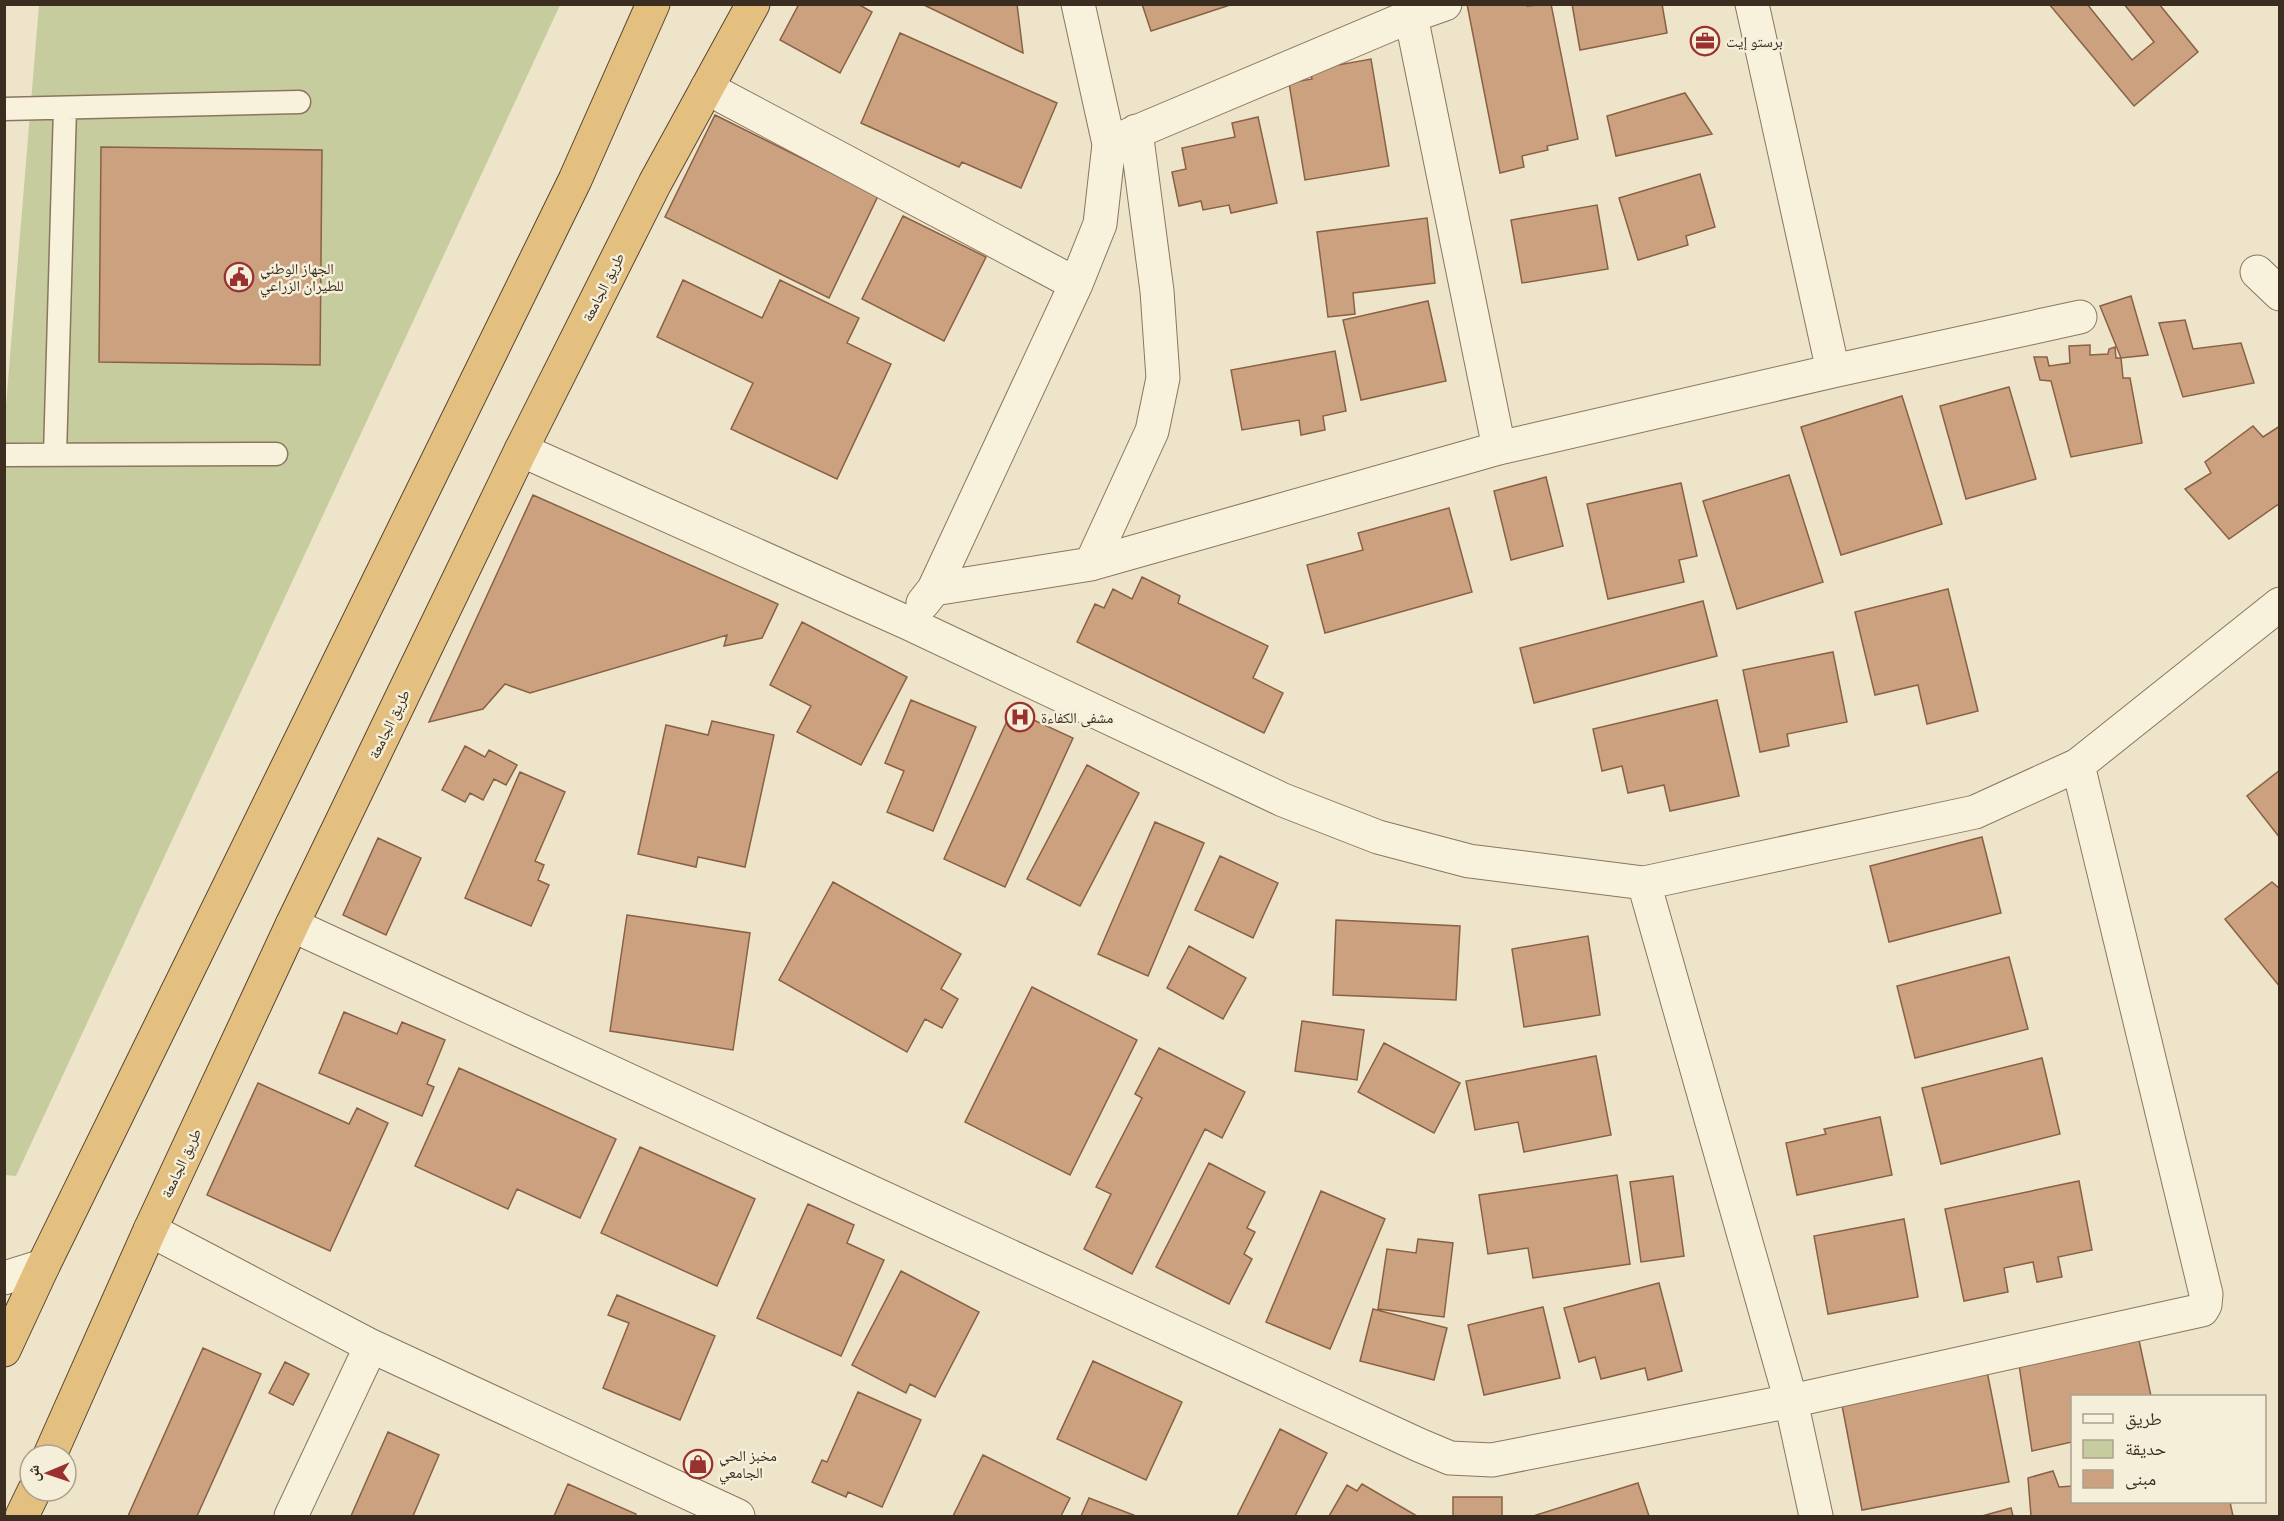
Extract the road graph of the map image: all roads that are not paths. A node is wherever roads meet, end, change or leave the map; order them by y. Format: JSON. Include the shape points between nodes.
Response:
{"nodes":[{"id":1,"x":653,"y":4,"type":"edge"},
{"id":2,"x":753,"y":4,"type":"edge"},
{"id":3,"x":1078,"y":4,"type":"edge"},
{"id":4,"x":1445,"y":4,"type":"edge"},
{"id":5,"x":1752,"y":4,"type":"edge"},
{"id":6,"x":1411,"y":16,"type":"junction"},
{"id":7,"x":707,"y":88,"type":"junction"},
{"id":8,"x":299,"y":102,"type":"dead end"},
{"id":9,"x":65,"y":108,"type":"junction"},
{"id":10,"x":4,"y":109,"type":"edge"},
{"id":11,"x":1123,"y":138,"type":"junction"},
{"id":12,"x":1076,"y":284,"type":"junction"},
{"id":13,"x":2080,"y":317,"type":"dead end"},
{"id":14,"x":1833,"y":371,"type":"junction"},
{"id":15,"x":1499,"y":448,"type":"junction"},
{"id":16,"x":521,"y":450,"type":"junction"},
{"id":17,"x":276,"y":454,"type":"dead end"},
{"id":18,"x":4,"y":455,"type":"edge"},
{"id":19,"x":55,"y":455,"type":"junction"},
{"id":20,"x":1090,"y":564,"type":"junction"},
{"id":21,"x":934,"y":589,"type":"junction"},
{"id":22,"x":2280,"y":604,"type":"edge"},
{"id":23,"x":908,"y":624,"type":"junction"},
{"id":24,"x":2078,"y":765,"type":"junction"},
{"id":25,"x":1644,"y":883,"type":"junction"},
{"id":26,"x":292,"y":925,"type":"junction"},
{"id":27,"x":150,"y":1230,"type":"junction"},
{"id":28,"x":43,"y":1266,"type":"junction"},
{"id":29,"x":4,"y":1278,"type":"edge"},
{"id":30,"x":370,"y":1346,"type":"junction"},
{"id":31,"x":4,"y":1350,"type":"edge"},
{"id":32,"x":1791,"y":1401,"type":"junction"},
{"id":33,"x":55,"y":1443,"type":"edge"},
{"id":34,"x":686,"y":1505,"type":"edge"},
{"id":35,"x":291,"y":1516,"type":"edge"},
{"id":36,"x":738,"y":1516,"type":"edge"},
{"id":37,"x":1816,"y":1516,"type":"edge"}],
"edges":[{"from":1,"to":28,"type":"highway","via":[[575,180]]},
{"from":2,"to":7,"type":"highway","name":"طريق الجامعة"},
{"from":3,"to":11,"type":"street"},
{"from":4,"to":6,"type":"street"},
{"from":5,"to":14,"type":"street"},
{"from":6,"to":11,"type":"street"},
{"from":6,"to":15,"type":"street"},
{"from":7,"to":12,"type":"street"},
{"from":7,"to":16,"type":"highway","name":"طريق الجامعة"},
{"from":8,"to":9,"type":"lane"},
{"from":9,"to":10,"type":"lane"},
{"from":9,"to":19,"type":"lane"},
{"from":11,"to":12,"type":"street","via":[[1100,224]]},
{"from":11,"to":20,"type":"street","via":[[1157,291],[1163,378],[1152,431]]},
{"from":12,"to":21,"type":"street"},
{"from":13,"to":14,"type":"street"},
{"from":14,"to":15,"type":"street"},
{"from":15,"to":20,"type":"street"},
{"from":16,"to":23,"type":"street"},
{"from":16,"to":26,"type":"highway","name":"طريق الجامعة"},
{"from":17,"to":19,"type":"lane"},
{"from":18,"to":19,"type":"lane"},
{"from":20,"to":21,"type":"street"},
{"from":21,"to":23,"type":"street"},
{"from":22,"to":24,"type":"street"},
{"from":23,"to":25,"type":"street","via":[[1283,800],[1378,837],[1470,861]]},
{"from":24,"to":25,"type":"street","via":[[1975,812]]},
{"from":24,"to":32,"type":"street","via":[[2204,1282],[2205,1305],[2202,1310]]},
{"from":25,"to":32,"type":"street"},
{"from":26,"to":27,"type":"highway","name":"طريق الجامعة"},
{"from":26,"to":32,"type":"street","via":[[1450,1458],[1492,1460]]},
{"from":27,"to":30,"type":"street"},
{"from":27,"to":33,"type":"highway","name":"طريق الجامعة"},
{"from":28,"to":29,"type":"street"},
{"from":28,"to":31,"type":"highway"},
{"from":30,"to":34,"type":"street"},
{"from":30,"to":35,"type":"street"},
{"from":32,"to":37,"type":"street"},
{"from":34,"to":36,"type":"street"}]}
